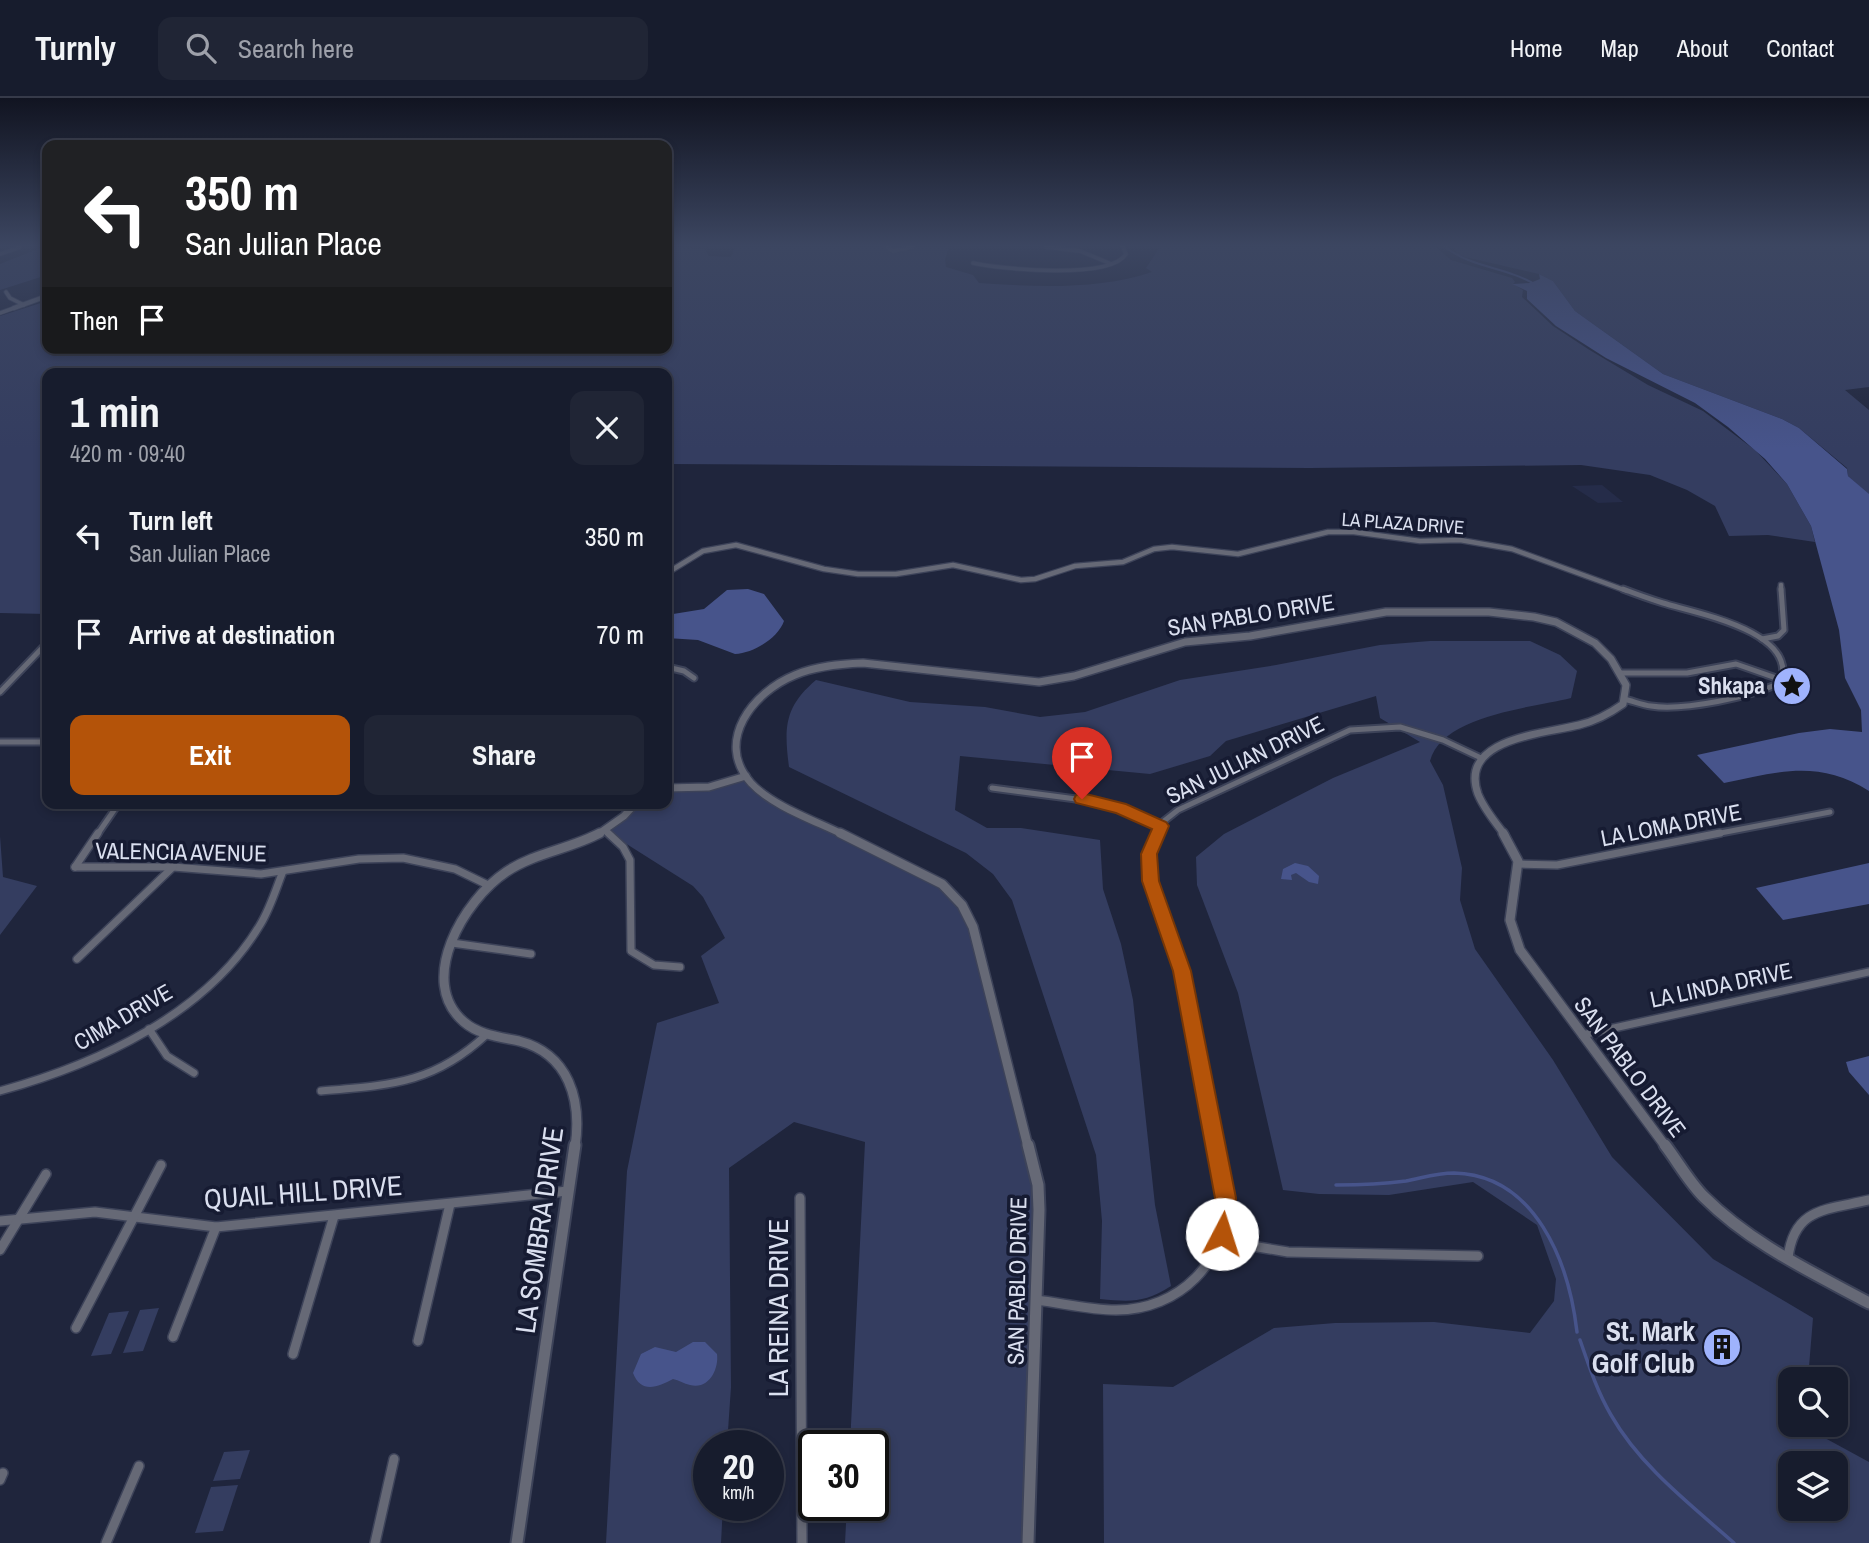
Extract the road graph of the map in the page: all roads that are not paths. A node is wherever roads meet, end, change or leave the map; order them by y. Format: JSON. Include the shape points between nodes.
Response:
{"nodes":[{"id":1,"x":672,"y":570,"type":"edge"},
{"id":2,"x":1781,"y":585,"type":"dead end"},
{"id":3,"x":1762,"y":639,"type":"junction"},
{"id":4,"x":42,"y":648,"type":"edge"},
{"id":5,"x":672,"y":668,"type":"edge"},
{"id":6,"x":1621,"y":673,"type":"junction"},
{"id":7,"x":694,"y":678,"type":"dead end"},
{"id":8,"x":1782,"y":680,"type":"junction"},
{"id":9,"x":0,"y":692,"type":"edge"},
{"id":10,"x":1624,"y":699,"type":"junction"},
{"id":11,"x":0,"y":742,"type":"edge"},
{"id":12,"x":42,"y":742,"type":"edge"},
{"id":13,"x":1481,"y":758,"type":"junction"},
{"id":14,"x":746,"y":776,"type":"junction"},
{"id":15,"x":672,"y":788,"type":"edge"},
{"id":16,"x":992,"y":788,"type":"dead end"},
{"id":17,"x":115,"y":809,"type":"edge"},
{"id":18,"x":631,"y":809,"type":"edge"},
{"id":19,"x":1830,"y":812,"type":"dead end"},
{"id":20,"x":1161,"y":826,"type":"junction"},
{"id":21,"x":606,"y":832,"type":"junction"},
{"id":22,"x":1518,"y":864,"type":"junction"},
{"id":23,"x":173,"y":867,"type":"junction"},
{"id":24,"x":283,"y":871,"type":"junction"},
{"id":25,"x":490,"y":886,"type":"junction"},
{"id":26,"x":452,"y":943,"type":"junction"},
{"id":27,"x":531,"y":954,"type":"dead end"},
{"id":28,"x":77,"y":959,"type":"dead end"},
{"id":29,"x":680,"y":967,"type":"dead end"},
{"id":30,"x":1869,"y":972,"type":"edge"},
{"id":31,"x":149,"y":1029,"type":"junction"},
{"id":32,"x":486,"y":1035,"type":"junction"},
{"id":33,"x":1582,"y":1035,"type":"junction"},
{"id":34,"x":194,"y":1073,"type":"dead end"},
{"id":35,"x":0,"y":1091,"type":"edge"},
{"id":36,"x":321,"y":1091,"type":"dead end"},
{"id":37,"x":161,"y":1165,"type":"dead end"},
{"id":38,"x":46,"y":1174,"type":"dead end"},
{"id":39,"x":568,"y":1192,"type":"junction"},
{"id":40,"x":800,"y":1198,"type":"dead end"},
{"id":41,"x":1869,"y":1200,"type":"edge"},
{"id":42,"x":450,"y":1204,"type":"junction"},
{"id":43,"x":135,"y":1215,"type":"junction"},
{"id":44,"x":334,"y":1216,"type":"junction"},
{"id":45,"x":18,"y":1219,"type":"junction"},
{"id":46,"x":0,"y":1221,"type":"edge"},
{"id":47,"x":216,"y":1227,"type":"junction"},
{"id":48,"x":1222,"y":1234,"type":"junction"},
{"id":49,"x":0,"y":1250,"type":"edge"},
{"id":50,"x":1478,"y":1256,"type":"dead end"},
{"id":51,"x":1788,"y":1258,"type":"junction"},
{"id":52,"x":1037,"y":1300,"type":"junction"},
{"id":53,"x":1869,"y":1303,"type":"edge"},
{"id":54,"x":76,"y":1328,"type":"dead end"},
{"id":55,"x":173,"y":1337,"type":"dead end"},
{"id":56,"x":418,"y":1341,"type":"dead end"},
{"id":57,"x":293,"y":1354,"type":"dead end"},
{"id":58,"x":394,"y":1459,"type":"dead end"},
{"id":59,"x":139,"y":1466,"type":"dead end"},
{"id":60,"x":106,"y":1543,"type":"edge"},
{"id":61,"x":375,"y":1543,"type":"edge"},
{"id":62,"x":517,"y":1543,"type":"edge"},
{"id":63,"x":803,"y":1543,"type":"edge"},
{"id":64,"x":1028,"y":1543,"type":"edge"}],
"edges":[{"from":1,"to":3,"type":"street","name":"LA PLAZA DRIVE","via":[[703,551],[736,545],[858,574],[896,574],[953,565],[1021,580],[1075,566],[1123,562],[1154,549],[1238,554],[1315,534],[1354,532],[1512,549],[1662,603],[1725,620]]},
{"from":2,"to":3,"type":"street","via":[[1784,630]]},
{"from":3,"to":8,"type":"street","name":"LA PLAZA DRIVE","via":[[1783,665]]},
{"from":4,"to":9,"type":"street"},
{"from":5,"to":7,"type":"street"},
{"from":6,"to":8,"type":"street","via":[[1687,673],[1736,664]]},
{"from":6,"to":10,"type":"street"},
{"from":6,"to":14,"type":"street","name":"SAN PABLO DRIVE","via":[[1581,635],[1550,621],[1502,611],[1385,612],[1248,636],[1181,642],[1051,681],[839,664],[797,674],[754,702],[736,739],[738,760]]},
{"from":8,"to":10,"type":"street","via":[[1763,692],[1675,707]]},
{"from":10,"to":13,"type":"street","via":[[1602,720],[1509,739],[1492,746]]},
{"from":11,"to":12,"type":"street"},
{"from":13,"to":20,"type":"street","name":"SAN JULIAN DRIVE","via":[[1400,727],[1350,730],[1178,810]]},
{"from":13,"to":22,"type":"street","via":[[1475,784]]},
{"from":14,"to":15,"type":"street","via":[[709,787]]},
{"from":14,"to":52,"type":"street","name":"SAN PABLO DRIVE","via":[[775,803],[942,884],[962,905],[973,927],[1038,1185]]},
{"from":16,"to":20,"type":"street","via":[[1099,802]]},
{"from":17,"to":23,"type":"street","name":"VALENCIA AVENUE","via":[[75,867]]},
{"from":18,"to":21,"type":"street","name":"LA SOMBRA DRIVE"},
{"from":19,"to":22,"type":"street","name":"LA LOMA DRIVE","via":[[1557,865]]},
{"from":20,"to":48,"type":"street","name":"SAN JULIAN DRIVE","via":[[1149,854],[1150,881],[1182,971],[1226,1198]]},
{"from":21,"to":25,"type":"street","name":"LA SOMBRA DRIVE","via":[[521,863]]},
{"from":21,"to":29,"type":"street","via":[[630,860],[632,951],[642,963],[654,967]]},
{"from":22,"to":33,"type":"street","name":"SAN PABLO DRIVE","via":[[1509,922],[1520,950]]},
{"from":23,"to":24,"type":"street","name":"VALENCIA AVENUE","via":[[235,874]]},
{"from":23,"to":28,"type":"street"},
{"from":24,"to":25,"type":"street","name":"VALENCIA AVENUE","via":[[359,859],[404,858],[454,869]]},
{"from":24,"to":31,"type":"street","name":"CIMA DRIVE","via":[[246,946],[193,999]]},
{"from":25,"to":26,"type":"street","name":"LA SOMBRA DRIVE"},
{"from":26,"to":27,"type":"street"},
{"from":26,"to":32,"type":"street","name":"LA SOMBRA DRIVE","via":[[442,986],[451,1009],[472,1029]]},
{"from":30,"to":33,"type":"street","name":"LA LINDA DRIVE"},
{"from":31,"to":34,"type":"street","via":[[165,1056]]},
{"from":31,"to":35,"type":"street","name":"CIMA DRIVE","via":[[63,1072]]},
{"from":32,"to":36,"type":"street","via":[[456,1063],[424,1078]]},
{"from":32,"to":39,"type":"street","name":"LA SOMBRA DRIVE","via":[[546,1052],[572,1083],[578,1126]]},
{"from":33,"to":51,"type":"street","name":"SAN PABLO DRIVE","via":[[1702,1195],[1741,1231]]},
{"from":37,"to":43,"type":"street"},
{"from":38,"to":45,"type":"street"},
{"from":39,"to":42,"type":"street","name":"QUAIL HILL DRIVE"},
{"from":39,"to":62,"type":"street","name":"LA SOMBRA DRIVE"},
{"from":40,"to":63,"type":"street","name":"LA REINA DRIVE"},
{"from":41,"to":51,"type":"street","via":[[1799,1221],[1791,1235]]},
{"from":42,"to":44,"type":"street","name":"QUAIL HILL DRIVE"},
{"from":42,"to":56,"type":"street"},
{"from":43,"to":45,"type":"street","name":"QUAIL HILL DRIVE","via":[[95,1212]]},
{"from":43,"to":47,"type":"street","name":"QUAIL HILL DRIVE"},
{"from":43,"to":54,"type":"street"},
{"from":44,"to":47,"type":"street","name":"QUAIL HILL DRIVE"},
{"from":44,"to":57,"type":"street"},
{"from":45,"to":46,"type":"street","name":"QUAIL HILL DRIVE"},
{"from":45,"to":49,"type":"street"},
{"from":47,"to":55,"type":"street"},
{"from":48,"to":50,"type":"street","via":[[1288,1252]]},
{"from":48,"to":52,"type":"street","name":"SAN JULIAN DRIVE","via":[[1201,1276],[1159,1304],[1118,1310]]},
{"from":51,"to":53,"type":"street","name":"SAN PABLO DRIVE"},
{"from":52,"to":64,"type":"street","name":"SAN PABLO DRIVE"},
{"from":58,"to":61,"type":"street"},
{"from":59,"to":60,"type":"street"}]}
